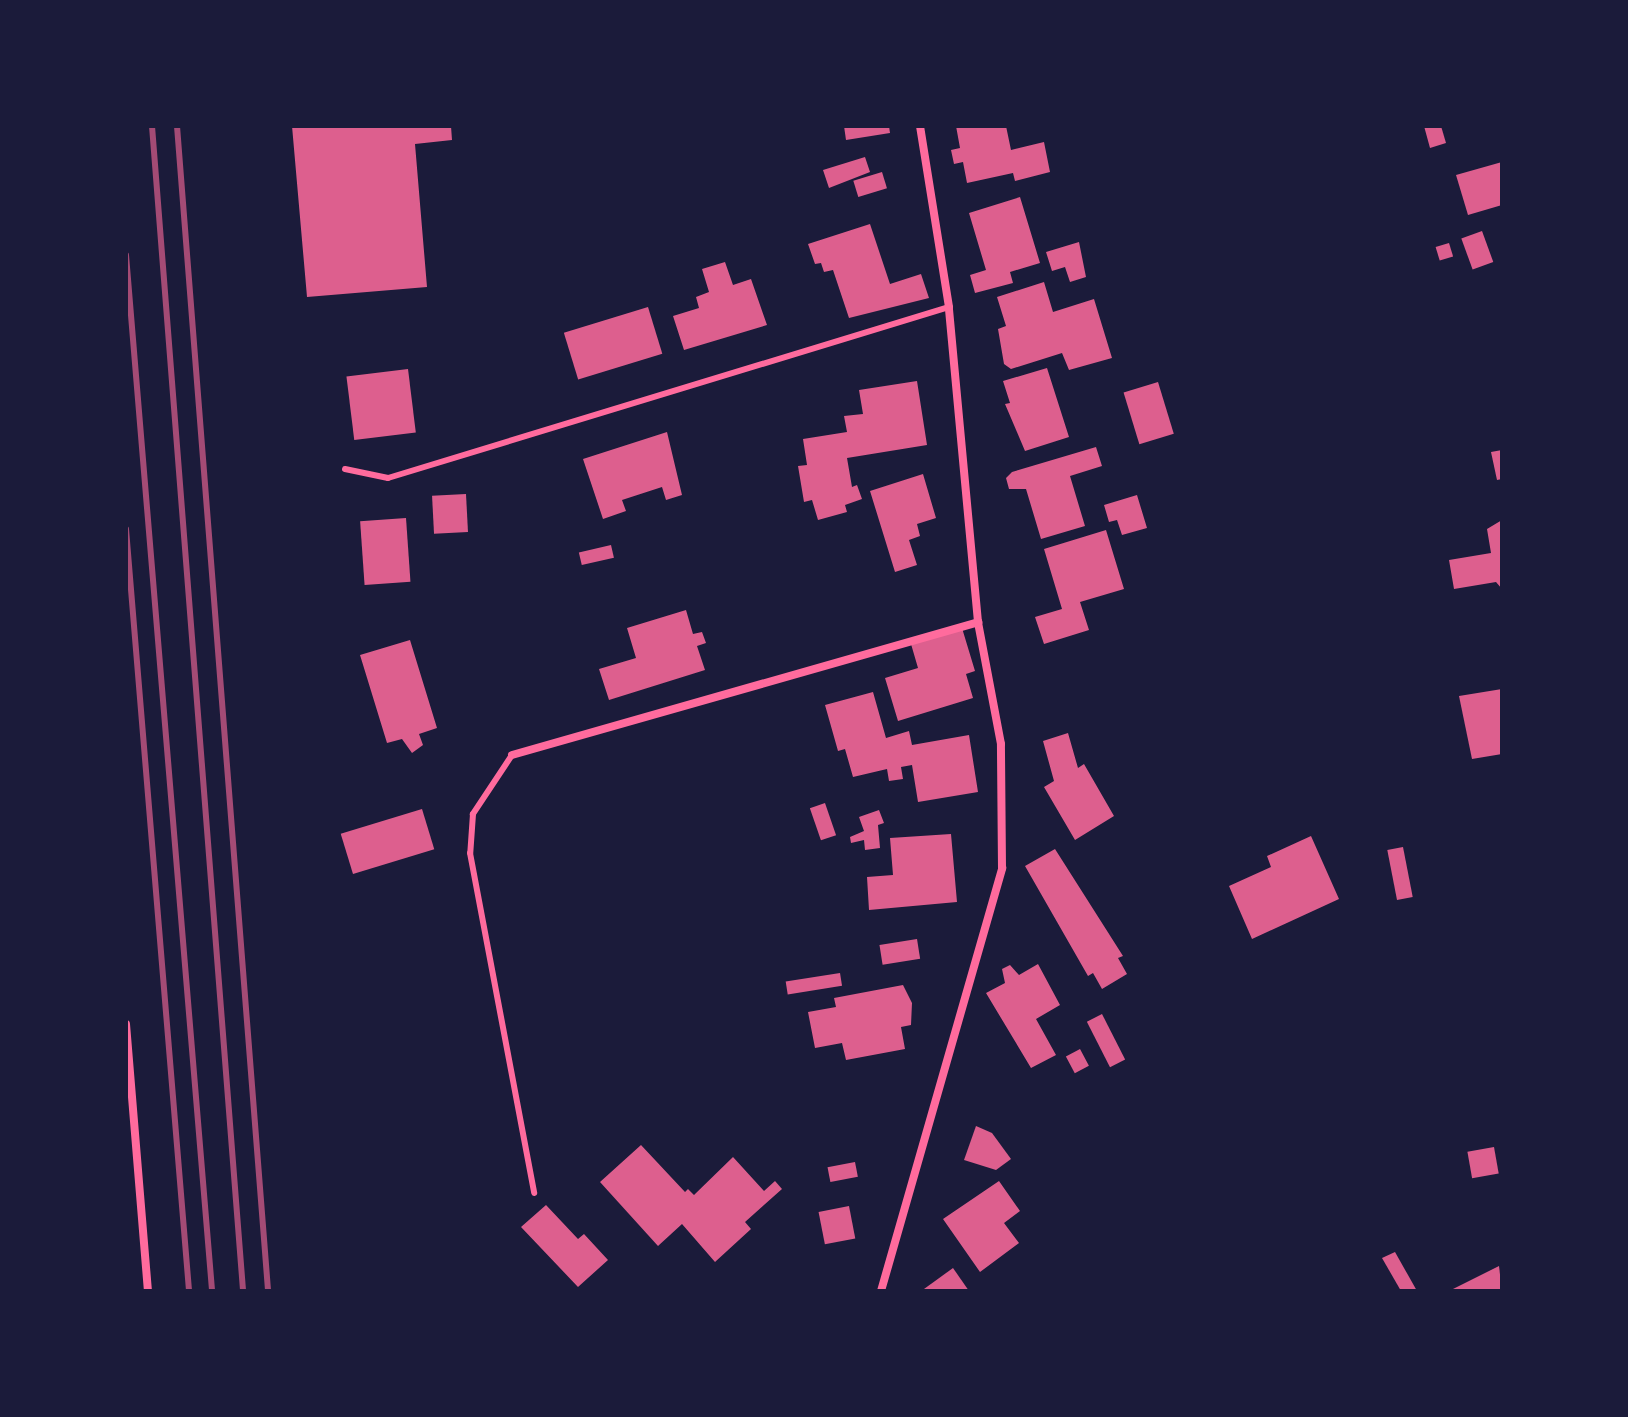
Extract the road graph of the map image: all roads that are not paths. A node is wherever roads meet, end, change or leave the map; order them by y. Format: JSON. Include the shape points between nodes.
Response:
{"nodes":[{"id":1,"x":920,"y":126,"type":"edge"},
{"id":2,"x":949,"y":307,"type":"junction"},
{"id":3,"x":345,"y":469,"type":"dead end"},
{"id":4,"x":978,"y":622,"type":"junction"},
{"id":5,"x":512,"y":755,"type":"joint"},
{"id":6,"x":126,"y":1024,"type":"edge"},
{"id":7,"x":138,"y":1164,"type":"junction"},
{"id":8,"x":126,"y":1169,"type":"edge"},
{"id":9,"x":534,"y":1193,"type":"dead end"},
{"id":10,"x":148,"y":1291,"type":"edge"},
{"id":11,"x":881,"y":1291,"type":"edge"}],
"edges":[{"from":1,"to":2,"type":"street"},
{"from":2,"to":3,"type":"lane","via":[[388,478]]},
{"from":2,"to":4,"type":"street"},
{"from":4,"to":5,"type":"street"},
{"from":4,"to":11,"type":"street","via":[[1001,744],[1002,868]]},
{"from":5,"to":9,"type":"lane","via":[[473,814],[470,853]]},
{"from":6,"to":7,"type":"street"},
{"from":7,"to":8,"type":"street"},
{"from":7,"to":10,"type":"street"}]}
